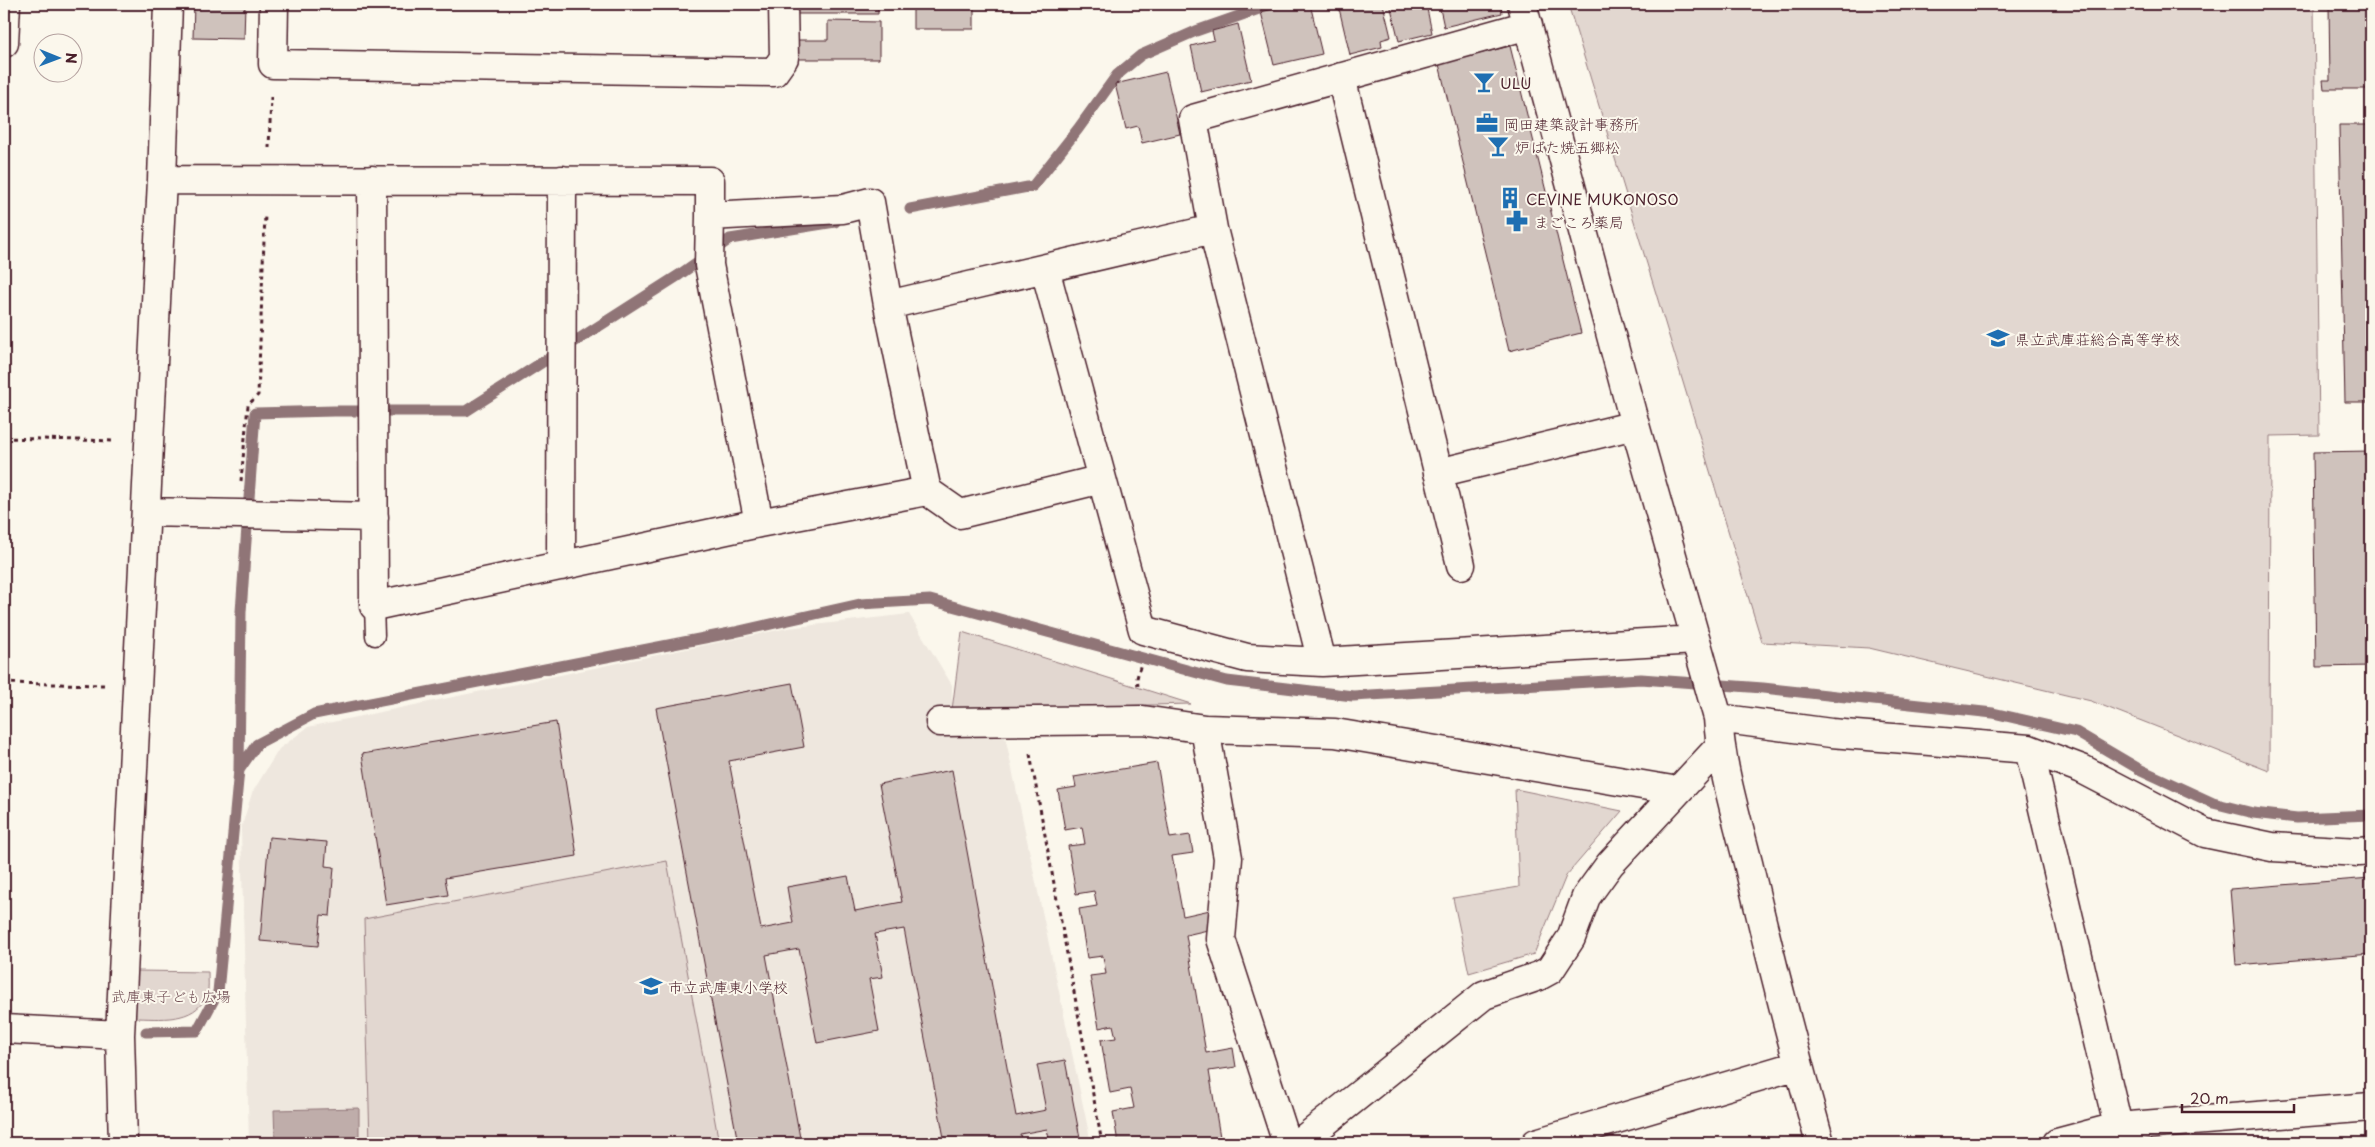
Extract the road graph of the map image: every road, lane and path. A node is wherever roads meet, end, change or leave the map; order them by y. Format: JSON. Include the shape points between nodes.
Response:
{"nodes":[{"id":1,"x":6,"y":4,"type":"edge"},
{"id":2,"x":168,"y":4,"type":"edge"},
{"id":3,"x":274,"y":4,"type":"edge"},
{"id":4,"x":783,"y":4,"type":"edge"},
{"id":5,"x":1525,"y":15,"type":"edge"},
{"id":6,"x":4,"y":43,"type":"edge"},
{"id":7,"x":273,"y":64,"type":"junction"},
{"id":8,"x":1341,"y":77,"type":"junction"},
{"id":9,"x":162,"y":180,"type":"junction"},
{"id":10,"x":267,"y":180,"type":"junction"},
{"id":11,"x":372,"y":180,"type":"junction"},
{"id":12,"x":562,"y":180,"type":"junction"},
{"id":13,"x":710,"y":216,"type":"junction"},
{"id":14,"x":1213,"y":229,"type":"junction"},
{"id":15,"x":1045,"y":269,"type":"junction"},
{"id":16,"x":888,"y":306,"type":"junction"},
{"id":17,"x":1634,"y":424,"type":"junction"},
{"id":18,"x":4,"y":438,"type":"edge"},
{"id":19,"x":149,"y":442,"type":"junction"},
{"id":20,"x":1438,"y":473,"type":"junction"},
{"id":21,"x":1102,"y":478,"type":"junction"},
{"id":22,"x":927,"y":491,"type":"junction"},
{"id":23,"x":146,"y":512,"type":"junction"},
{"id":24,"x":239,"y":514,"type":"junction"},
{"id":25,"x":374,"y":517,"type":"junction"},
{"id":26,"x":758,"y":523,"type":"junction"},
{"id":27,"x":1461,"y":564,"type":"dead end"},
{"id":28,"x":561,"y":566,"type":"junction"},
{"id":29,"x":374,"y":606,"type":"junction"},
{"id":30,"x":375,"y":636,"type":"dead end"},
{"id":31,"x":1696,"y":640,"type":"junction"},
{"id":32,"x":1322,"y":662,"type":"junction"},
{"id":33,"x":1139,"y":669,"type":"dead end"},
{"id":34,"x":1138,"y":678,"type":"dead end"},
{"id":35,"x":4,"y":683,"type":"edge"},
{"id":36,"x":137,"y":686,"type":"junction"},
{"id":37,"x":1718,"y":718,"type":"junction"},
{"id":38,"x":1024,"y":721,"type":"junction"},
{"id":39,"x":940,"y":722,"type":"dead end"},
{"id":40,"x":1205,"y":729,"type":"junction"},
{"id":41,"x":1720,"y":746,"type":"junction"},
{"id":42,"x":2029,"y":750,"type":"junction"},
{"id":43,"x":1678,"y":791,"type":"junction"},
{"id":44,"x":2371,"y":851,"type":"edge"},
{"id":45,"x":4,"y":1029,"type":"edge"},
{"id":46,"x":120,"y":1035,"type":"junction"},
{"id":47,"x":1798,"y":1065,"type":"junction"},
{"id":48,"x":2371,"y":1107,"type":"edge"},
{"id":49,"x":2120,"y":1135,"type":"edge"},
{"id":50,"x":1546,"y":1142,"type":"edge"},
{"id":51,"x":123,"y":1143,"type":"edge"},
{"id":52,"x":1102,"y":1143,"type":"edge"},
{"id":53,"x":1287,"y":1143,"type":"edge"},
{"id":54,"x":1299,"y":1143,"type":"edge"},
{"id":55,"x":1820,"y":1143,"type":"edge"},
{"id":56,"x":2057,"y":1143,"type":"edge"}],
"edges":[{"from":1,"to":6,"type":"street"},
{"from":2,"to":9,"type":"street"},
{"from":3,"to":7,"type":"street"},
{"from":4,"to":7,"type":"street","via":[[784,58],[774,72]]},
{"from":5,"to":8,"type":"street"},
{"from":5,"to":17,"type":"street"},
{"from":7,"to":10,"type":"path"},
{"from":8,"to":14,"type":"street","via":[[1193,119]]},
{"from":8,"to":20,"type":"street"},
{"from":9,"to":10,"type":"street"},
{"from":9,"to":19,"type":"street"},
{"from":10,"to":11,"type":"street"},
{"from":10,"to":24,"type":"path","via":[[258,395],[248,405]]},
{"from":11,"to":12,"type":"street"},
{"from":11,"to":25,"type":"street"},
{"from":12,"to":13,"type":"street","via":[[710,181]]},
{"from":12,"to":28,"type":"street"},
{"from":13,"to":16,"type":"street","via":[[843,210],[870,202]]},
{"from":13,"to":26,"type":"street","via":[[710,256]]},
{"from":14,"to":15,"type":"street"},
{"from":14,"to":32,"type":"street"},
{"from":15,"to":16,"type":"street"},
{"from":15,"to":21,"type":"street"},
{"from":16,"to":22,"type":"street"},
{"from":17,"to":20,"type":"street"},
{"from":17,"to":31,"type":"street"},
{"from":18,"to":19,"type":"path"},
{"from":19,"to":23,"type":"street"},
{"from":20,"to":27,"type":"street"},
{"from":21,"to":22,"type":"street","via":[[960,514]]},
{"from":21,"to":32,"type":"street","via":[[1143,630],[1247,658]]},
{"from":22,"to":26,"type":"street"},
{"from":23,"to":24,"type":"street"},
{"from":23,"to":36,"type":"street"},
{"from":24,"to":25,"type":"street"},
{"from":25,"to":29,"type":"street"},
{"from":26,"to":28,"type":"street"},
{"from":28,"to":29,"type":"street"},
{"from":29,"to":30,"type":"lane"},
{"from":31,"to":32,"type":"street"},
{"from":31,"to":37,"type":"street"},
{"from":33,"to":34,"type":"path"},
{"from":35,"to":36,"type":"path"},
{"from":36,"to":46,"type":"street"},
{"from":37,"to":41,"type":"street"},
{"from":37,"to":42,"type":"street","via":[[1831,733]]},
{"from":38,"to":39,"type":"street"},
{"from":38,"to":40,"type":"street","via":[[1143,720]]},
{"from":38,"to":52,"type":"path"},
{"from":40,"to":43,"type":"street","via":[[1335,733]]},
{"from":40,"to":53,"type":"street","via":[[1228,858],[1222,939]]},
{"from":41,"to":43,"type":"street"},
{"from":41,"to":47,"type":"street"},
{"from":42,"to":44,"type":"street","via":[[2082,769],[2206,833],[2272,847]]},
{"from":42,"to":49,"type":"street"},
{"from":43,"to":54,"type":"street","via":[[1610,864],[1586,897],[1571,938],[1550,970],[1484,995]]},
{"from":45,"to":46,"type":"street"},
{"from":46,"to":51,"type":"street"},
{"from":47,"to":50,"type":"street"},
{"from":47,"to":55,"type":"street"},
{"from":48,"to":49,"type":"street"},
{"from":49,"to":56,"type":"street"}]}
